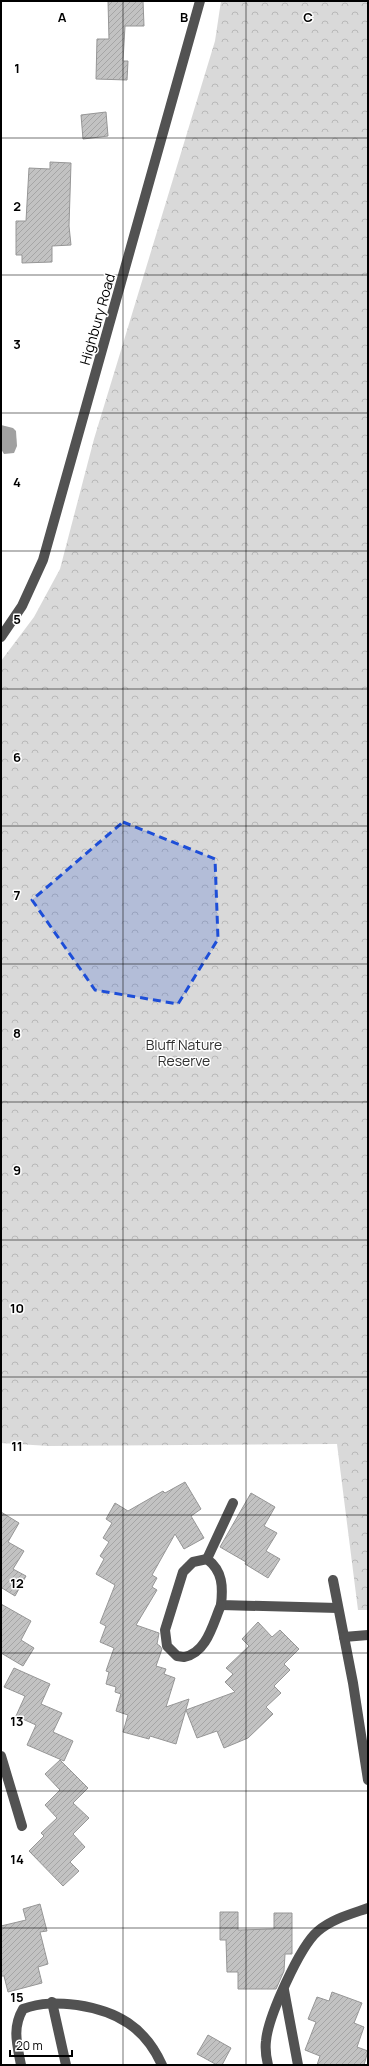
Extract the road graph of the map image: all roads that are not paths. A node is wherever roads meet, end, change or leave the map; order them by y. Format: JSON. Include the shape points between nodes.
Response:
{"nodes":[{"id":1,"x":200,"y":1,"type":"edge"},
{"id":2,"x":1,"y":637,"type":"edge"},
{"id":3,"x":233,"y":1503,"type":"dead end"},
{"id":4,"x":207,"y":1559,"type":"junction"},
{"id":5,"x":333,"y":1580,"type":"dead end"},
{"id":6,"x":221,"y":1605,"type":"junction"},
{"id":7,"x":338,"y":1608,"type":"junction"},
{"id":8,"x":368,"y":1635,"type":"edge"},
{"id":9,"x":344,"y":1637,"type":"junction"},
{"id":10,"x":1,"y":1756,"type":"edge"},
{"id":11,"x":368,"y":1780,"type":"edge"},
{"id":12,"x":22,"y":1826,"type":"dead end"},
{"id":13,"x":368,"y":1908,"type":"edge"},
{"id":14,"x":284,"y":1990,"type":"junction"},
{"id":15,"x":52,"y":2002,"type":"junction"},
{"id":16,"x":21,"y":2065,"type":"edge"},
{"id":17,"x":66,"y":2065,"type":"edge"},
{"id":18,"x":162,"y":2065,"type":"edge"},
{"id":19,"x":268,"y":2065,"type":"edge"},
{"id":20,"x":298,"y":2065,"type":"edge"}],
"edges":[{"from":1,"to":2,"type":"street","name":"Highbury Road","via":[[43,560],[22,606]]},
{"from":3,"to":4,"type":"street"},
{"from":4,"to":6,"type":"street","via":[[214,1565],[221,1578]]},
{"from":4,"to":6,"type":"street","via":[[193,1562],[183,1572],[165,1630],[167,1646],[172,1652],[184,1657],[196,1652],[209,1634]]},
{"from":5,"to":7,"type":"street"},
{"from":6,"to":7,"type":"street"},
{"from":7,"to":9,"type":"street"},
{"from":8,"to":9,"type":"street"},
{"from":9,"to":11,"type":"street"},
{"from":10,"to":12,"type":"street"},
{"from":13,"to":14,"type":"street","via":[[334,1920],[318,1930],[308,1941]]},
{"from":14,"to":19,"type":"street","via":[[269,2027],[266,2054]]},
{"from":14,"to":20,"type":"street"},
{"from":15,"to":16,"type":"street","via":[[23,2009],[18,2018],[15,2034]]},
{"from":15,"to":17,"type":"street"},
{"from":15,"to":18,"type":"street","via":[[94,2008],[122,2018],[140,2032],[156,2052]]}]}
